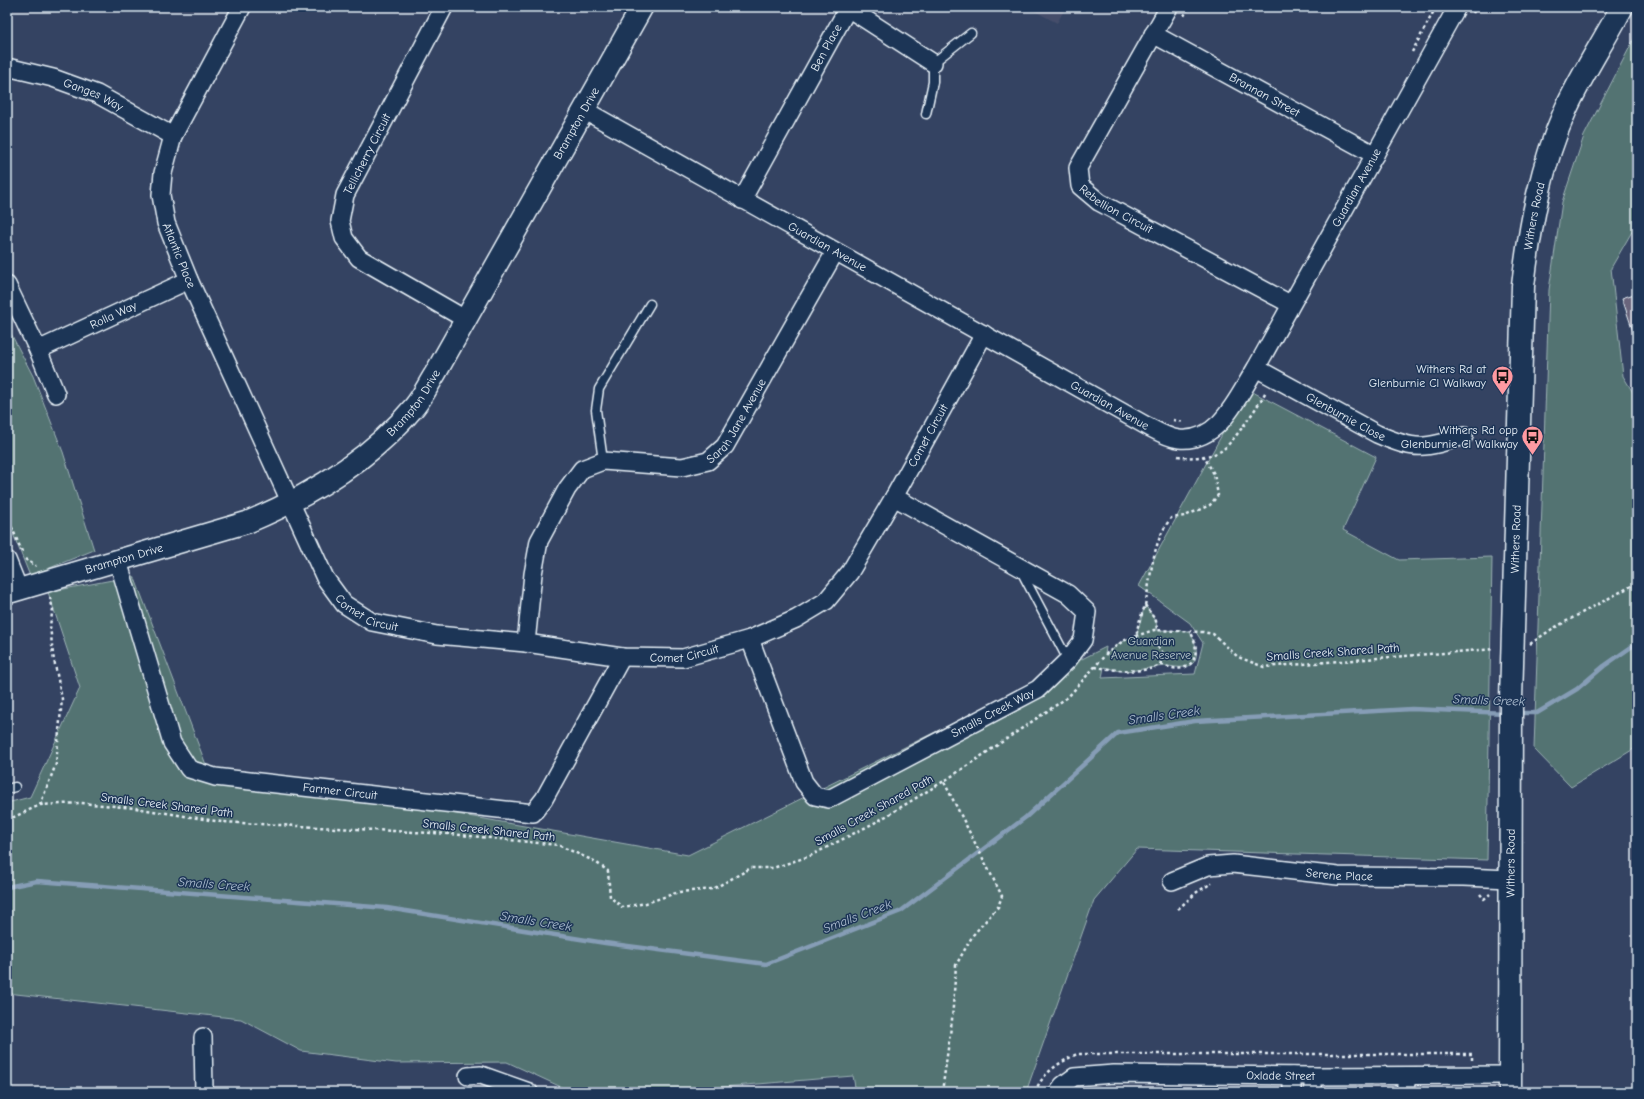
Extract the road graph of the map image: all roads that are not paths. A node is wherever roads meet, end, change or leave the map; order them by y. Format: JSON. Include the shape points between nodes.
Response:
{"nodes":[{"id":1,"x":242,"y":7,"type":"edge"},
{"id":2,"x":444,"y":7,"type":"edge"},
{"id":3,"x":642,"y":7,"type":"edge"},
{"id":4,"x":1168,"y":7,"type":"edge"},
{"id":5,"x":1456,"y":7,"type":"edge"},
{"id":6,"x":1622,"y":7,"type":"edge"},
{"id":7,"x":971,"y":33,"type":"dead end"},
{"id":8,"x":1153,"y":34,"type":"junction"},
{"id":9,"x":932,"y":63,"type":"junction"},
{"id":10,"x":7,"y":67,"type":"edge"},
{"id":11,"x":584,"y":110,"type":"junction"},
{"id":12,"x":926,"y":114,"type":"dead end"},
{"id":13,"x":173,"y":136,"type":"junction"},
{"id":14,"x":1375,"y":155,"type":"junction"},
{"id":15,"x":742,"y":200,"type":"junction"},
{"id":16,"x":835,"y":252,"type":"junction"},
{"id":17,"x":189,"y":280,"type":"junction"},
{"id":18,"x":7,"y":285,"type":"edge"},
{"id":19,"x":650,"y":304,"type":"dead end"},
{"id":20,"x":1290,"y":304,"type":"junction"},
{"id":21,"x":465,"y":319,"type":"junction"},
{"id":22,"x":984,"y":334,"type":"junction"},
{"id":23,"x":38,"y":350,"type":"junction"},
{"id":24,"x":1256,"y":368,"type":"junction"},
{"id":25,"x":56,"y":394,"type":"dead end"},
{"id":26,"x":1464,"y":436,"type":"dead end"},
{"id":27,"x":603,"y":461,"type":"junction"},
{"id":28,"x":894,"y":497,"type":"junction"},
{"id":29,"x":292,"y":502,"type":"junction"},
{"id":30,"x":7,"y":560,"type":"edge"},
{"id":31,"x":118,"y":561,"type":"junction"},
{"id":32,"x":1019,"y":566,"type":"junction"},
{"id":33,"x":13,"y":592,"type":"edge"},
{"id":34,"x":750,"y":639,"type":"junction"},
{"id":35,"x":526,"y":643,"type":"junction"},
{"id":36,"x":622,"y":657,"type":"junction"},
{"id":37,"x":1068,"y":660,"type":"junction"},
{"id":38,"x":1510,"y":879,"type":"junction"},
{"id":39,"x":1172,"y":881,"type":"dead end"},
{"id":40,"x":203,"y":1037,"type":"dead end"},
{"id":41,"x":468,"y":1076,"type":"dead end"},
{"id":42,"x":1510,"y":1083,"type":"edge"},
{"id":43,"x":1292,"y":1084,"type":"edge"},
{"id":44,"x":1313,"y":1084,"type":"edge"},
{"id":45,"x":1406,"y":1084,"type":"edge"},
{"id":46,"x":204,"y":1092,"type":"edge"},
{"id":47,"x":529,"y":1092,"type":"edge"},
{"id":48,"x":1058,"y":1092,"type":"edge"}],
"edges":[{"from":1,"to":13,"type":"street","name":"Atlantic Place"},
{"from":2,"to":21,"type":"street","name":"Tellicherry Circuit","via":[[345,195],[340,221],[344,238],[359,258]]},
{"from":3,"to":11,"type":"street","name":"Brampton Drive"},
{"from":4,"to":8,"type":"street","name":"Rebellion Circuit"},
{"from":5,"to":14,"type":"street","name":"Guardian Avenue"},
{"from":6,"to":38,"type":"main road","name":"Withers Road","via":[[1567,107],[1546,164],[1529,234],[1523,286],[1511,698]]},
{"from":7,"to":9,"type":"lane"},
{"from":8,"to":14,"type":"street","name":"Brannan Street"},
{"from":8,"to":20,"type":"street","name":"Rebellion Circuit","via":[[1078,168],[1080,186],[1099,202]]},
{"from":9,"to":12,"type":"lane","via":[[933,82]]},
{"from":9,"to":15,"type":"street","name":"Ben Place","via":[[848,8]]},
{"from":10,"to":13,"type":"street","name":"Ganges Way","via":[[53,78],[97,94]]},
{"from":11,"to":15,"type":"street","name":"Guardian Avenue"},
{"from":11,"to":21,"type":"street","name":"Brampton Drive"},
{"from":13,"to":17,"type":"street","name":"Atlantic Place","via":[[163,173],[161,195],[166,223]]},
{"from":14,"to":20,"type":"street","name":"Guardian Avenue"},
{"from":15,"to":16,"type":"street","name":"Guardian Avenue"},
{"from":16,"to":22,"type":"street","name":"Guardian Avenue"},
{"from":16,"to":27,"type":"street","name":"Sarah Jane Avenue","via":[[725,446],[708,461],[682,467]]},
{"from":17,"to":23,"type":"street","name":"Rolla Way"},
{"from":17,"to":29,"type":"street","name":"Atlantic Place"},
{"from":18,"to":23,"type":"street"},
{"from":19,"to":27,"type":"lane","via":[[599,390],[596,410]]},
{"from":20,"to":24,"type":"street","name":"Guardian Avenue"},
{"from":21,"to":29,"type":"street","name":"Brampton Drive","via":[[416,404],[395,428],[327,481]]},
{"from":22,"to":24,"type":"street","name":"Guardian Avenue","via":[[1145,425],[1178,439],[1207,434],[1220,423]]},
{"from":22,"to":28,"type":"street","name":"Comet Circuit"},
{"from":23,"to":25,"type":"street"},
{"from":24,"to":26,"type":"street","name":"Glenburnie Close","via":[[1398,443],[1417,447]]},
{"from":27,"to":35,"type":"street","name":"Sarah Jane Avenue","via":[[582,469],[567,489],[539,541]]},
{"from":28,"to":32,"type":"street","name":"Smalls Creek Way"},
{"from":28,"to":34,"type":"street","name":"Comet Circuit","via":[[850,572],[826,601],[796,619]]},
{"from":29,"to":31,"type":"street","name":"Brampton Drive","via":[[248,522]]},
{"from":29,"to":35,"type":"street","name":"Comet Circuit","via":[[325,578],[344,604],[372,622],[437,635]]},
{"from":30,"to":33,"type":"street"},
{"from":31,"to":33,"type":"street","name":"Brampton Drive"},
{"from":31,"to":36,"type":"street","name":"Farmer Circuit","via":[[172,743],[189,769],[215,777],[533,813],[544,799]]},
{"from":32,"to":37,"type":"lane"},
{"from":32,"to":37,"type":"street","name":"Smalls Creek Way","via":[[1068,594],[1087,612],[1082,640]]},
{"from":34,"to":36,"type":"street","name":"Comet Circuit","via":[[683,658]]},
{"from":34,"to":37,"type":"street","name":"Smalls Creek Way","via":[[804,782],[815,796],[828,799],[1038,689]]},
{"from":35,"to":36,"type":"street","name":"Comet Circuit"},
{"from":38,"to":39,"type":"street","name":"Serene Place","via":[[1338,876],[1233,864],[1208,866]]},
{"from":38,"to":42,"type":"main road","name":"Withers Road"},
{"from":40,"to":46,"type":"street"},
{"from":41,"to":47,"type":"street","via":[[481,1076]]},
{"from":42,"to":45,"type":"street","name":"Oxlade Street","via":[[1472,1075]]},
{"from":43,"to":44,"type":"street","name":"Oxlade Street"},
{"from":43,"to":48,"type":"street","name":"Oxlade Street","via":[[1114,1074],[1074,1077],[1063,1084]]},
{"from":44,"to":45,"type":"street","name":"Oxlade Street"}]}
